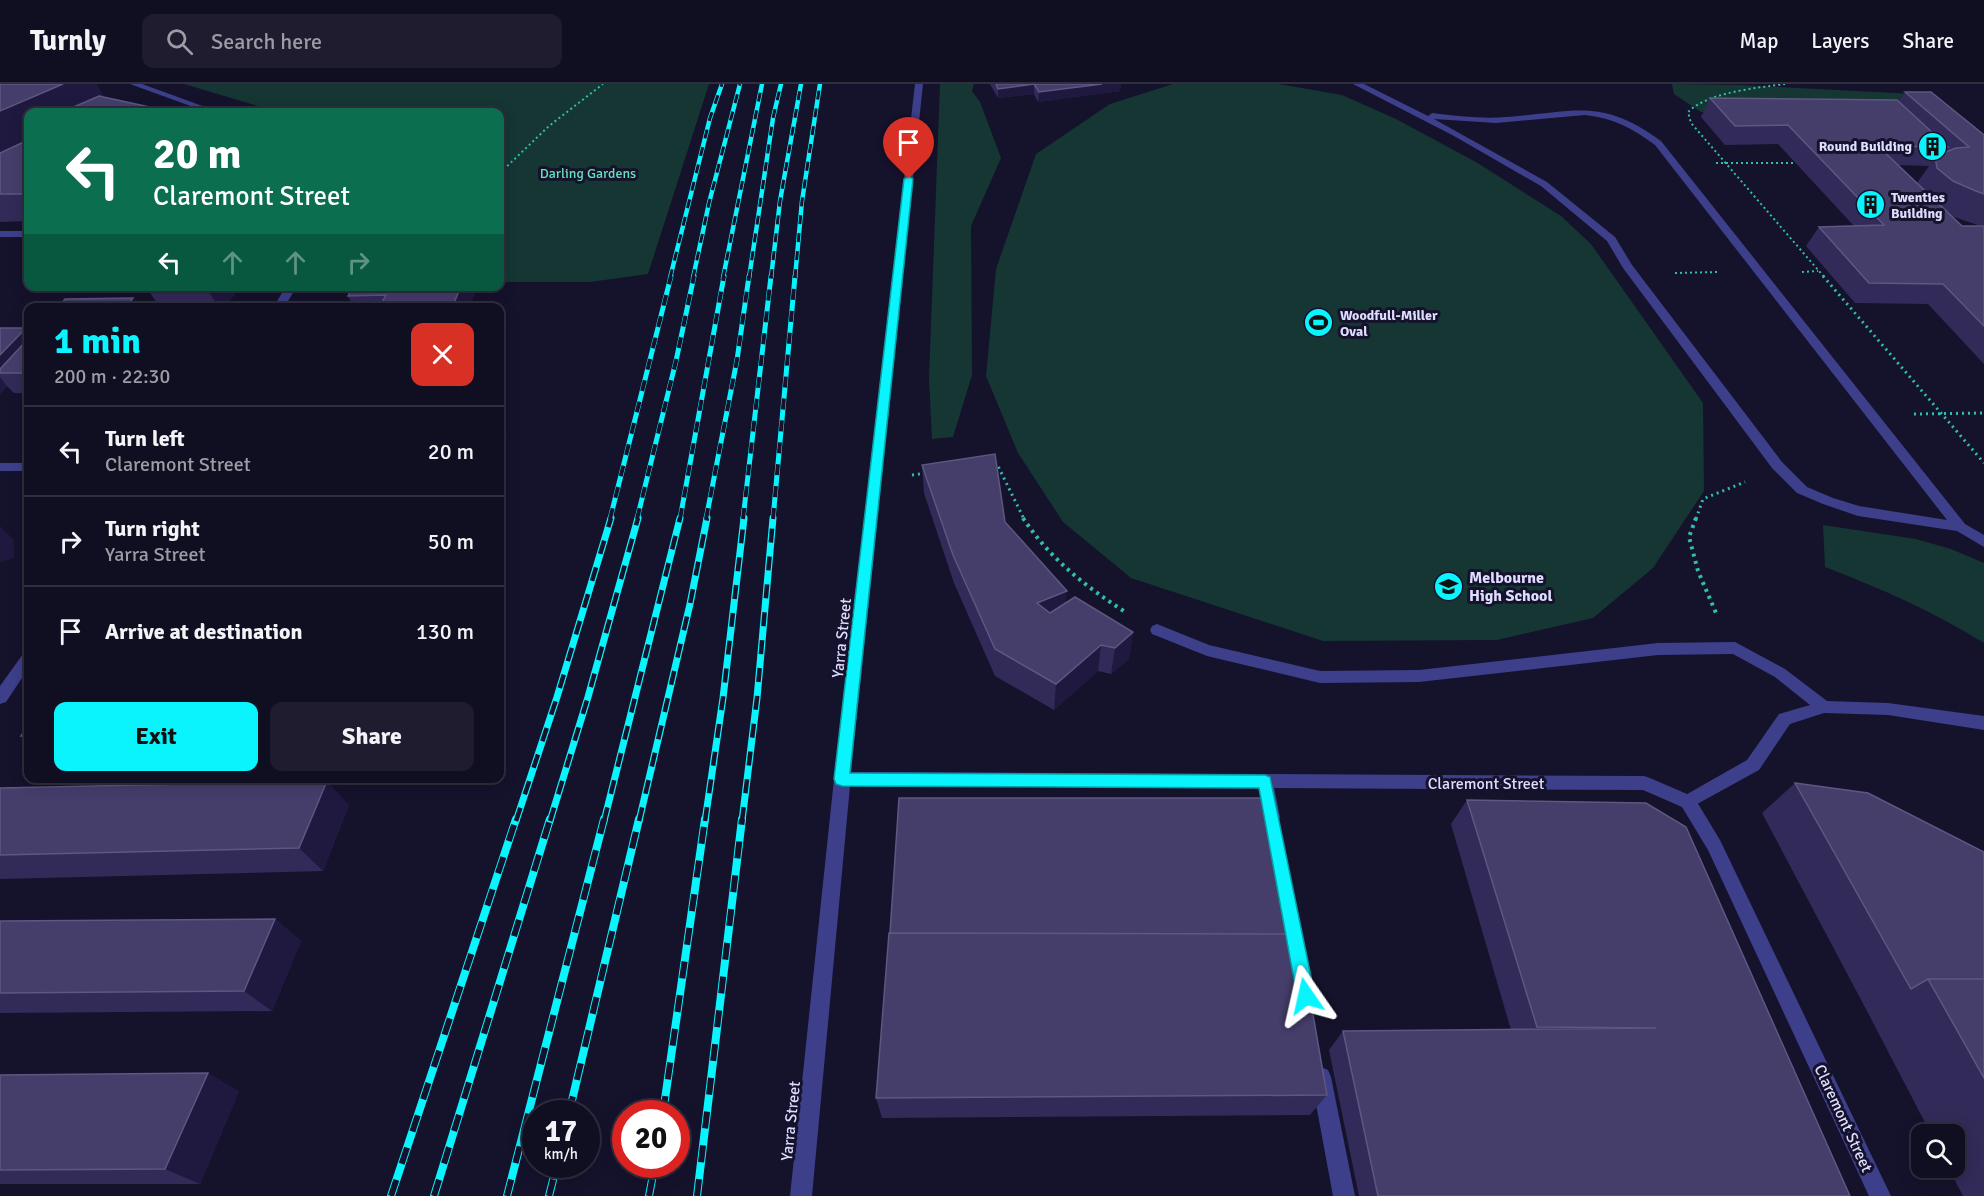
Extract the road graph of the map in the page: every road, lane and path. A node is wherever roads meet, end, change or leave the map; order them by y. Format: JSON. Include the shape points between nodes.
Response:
{"nodes":[{"id":1,"x":134,"y":84,"type":"edge"},
{"id":2,"x":603,"y":84,"type":"edge"},
{"id":3,"x":919,"y":84,"type":"edge"},
{"id":4,"x":1357,"y":84,"type":"edge"},
{"id":5,"x":1785,"y":84,"type":"edge"},
{"id":6,"x":1717,"y":97,"type":"junction"},
{"id":7,"x":1722,"y":101,"type":"edge"},
{"id":8,"x":203,"y":108,"type":"edge"},
{"id":9,"x":1421,"y":115,"type":"junction"},
{"id":10,"x":1674,"y":162,"type":"junction"},
{"id":11,"x":1726,"y":163,"type":"junction"},
{"id":12,"x":1796,"y":163,"type":"dead end"},
{"id":13,"x":504,"y":168,"type":"edge"},
{"id":14,"x":0,"y":234,"type":"edge"},
{"id":15,"x":24,"y":234,"type":"edge"},
{"id":16,"x":1819,"y":271,"type":"junction"},
{"id":17,"x":1724,"y":272,"type":"dead end"},
{"id":18,"x":1804,"y":272,"type":"dead end"},
{"id":19,"x":1667,"y":273,"type":"dead end"},
{"id":20,"x":1941,"y":413,"type":"junction"},
{"id":21,"x":1984,"y":413,"type":"edge"},
{"id":22,"x":1913,"y":414,"type":"dead end"},
{"id":23,"x":1984,"y":463,"type":"edge"},
{"id":24,"x":0,"y":467,"type":"edge"},
{"id":25,"x":24,"y":467,"type":"edge"},
{"id":26,"x":987,"y":467,"type":"edge"},
{"id":27,"x":932,"y":473,"type":"edge"},
{"id":28,"x":912,"y":475,"type":"dead end"},
{"id":29,"x":1746,"y":482,"type":"dead end"},
{"id":30,"x":1960,"y":527,"type":"junction"},
{"id":31,"x":1984,"y":543,"type":"edge"},
{"id":32,"x":1157,"y":630,"type":"joint"},
{"id":33,"x":1735,"y":648,"type":"junction"},
{"id":34,"x":24,"y":664,"type":"edge"},
{"id":35,"x":0,"y":698,"type":"edge"},
{"id":36,"x":1824,"y":707,"type":"junction"},
{"id":37,"x":1984,"y":723,"type":"edge"},
{"id":38,"x":842,"y":779,"type":"junction"},
{"id":39,"x":1265,"y":782,"type":"junction"},
{"id":40,"x":1688,"y":802,"type":"junction"},
{"id":41,"x":1276,"y":840,"type":"edge"},
{"id":42,"x":1318,"y":1058,"type":"edge"},
{"id":43,"x":801,"y":1196,"type":"edge"},
{"id":44,"x":1344,"y":1196,"type":"edge"},
{"id":45,"x":1880,"y":1196,"type":"edge"}],
"edges":[{"from":1,"to":8,"type":"street"},
{"from":2,"to":13,"type":"path","via":[[549,126]]},
{"from":3,"to":38,"type":"street","name":"Yarra Street"},
{"from":4,"to":9,"type":"street"},
{"from":5,"to":6,"type":"path"},
{"from":6,"to":7,"type":"path"},
{"from":6,"to":11,"type":"path","via":[[1697,103],[1688,112],[1691,123]]},
{"from":9,"to":10,"type":"street","via":[[1503,121],[1572,112],[1610,114],[1646,132]]},
{"from":9,"to":30,"type":"street","via":[[1544,184],[1611,239],[1777,465],[1802,490],[1858,510]]},
{"from":10,"to":11,"type":"path"},
{"from":10,"to":30,"type":"street"},
{"from":11,"to":12,"type":"path"},
{"from":11,"to":16,"type":"path"},
{"from":14,"to":15,"type":"street"},
{"from":16,"to":18,"type":"path"},
{"from":16,"to":20,"type":"path"},
{"from":17,"to":19,"type":"path"},
{"from":20,"to":21,"type":"path"},
{"from":20,"to":22,"type":"path"},
{"from":20,"to":23,"type":"path"},
{"from":24,"to":25,"type":"street"},
{"from":26,"to":32,"type":"path","via":[[998,466],[1025,522],[1047,552],[1094,593]]},
{"from":27,"to":28,"type":"path"},
{"from":29,"to":33,"type":"path","via":[[1703,499],[1689,537],[1698,571]]},
{"from":30,"to":31,"type":"street"},
{"from":32,"to":33,"type":"street","via":[[1207,650],[1320,677],[1419,676],[1658,648]]},
{"from":33,"to":36,"type":"street","via":[[1780,673]]},
{"from":34,"to":35,"type":"street"},
{"from":36,"to":37,"type":"street","via":[[1888,709]]},
{"from":36,"to":40,"type":"street","via":[[1785,719],[1753,765]]},
{"from":38,"to":39,"type":"street","name":"Claremont Street"},
{"from":38,"to":43,"type":"street","name":"Yarra Street"},
{"from":39,"to":40,"type":"street","name":"Claremont Street","via":[[1644,783]]},
{"from":39,"to":41,"type":"street"},
{"from":40,"to":45,"type":"street","name":"Claremont Street","via":[[1714,845]]},
{"from":42,"to":44,"type":"street"}]}
